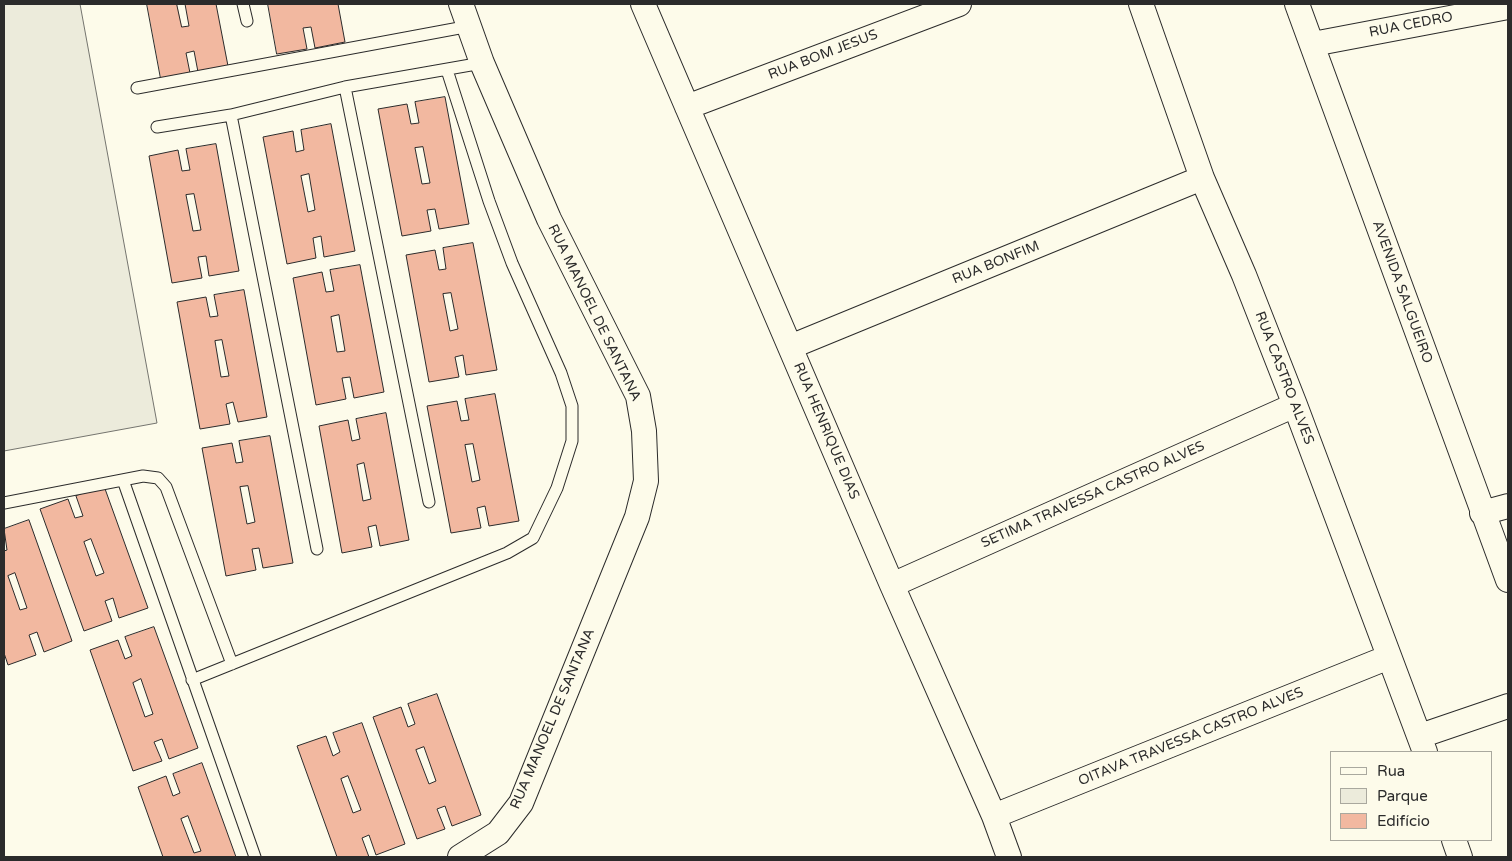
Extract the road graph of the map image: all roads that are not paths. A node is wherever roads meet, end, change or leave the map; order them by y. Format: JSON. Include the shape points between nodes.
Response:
{"nodes":[{"id":1,"x":243,"y":4,"type":"edge"},
{"id":2,"x":461,"y":4,"type":"edge"},
{"id":3,"x":644,"y":4,"type":"edge"},
{"id":4,"x":959,"y":4,"type":"edge"},
{"id":5,"x":1141,"y":4,"type":"edge"},
{"id":6,"x":1297,"y":4,"type":"edge"},
{"id":7,"x":1508,"y":7,"type":"edge"},
{"id":8,"x":247,"y":21,"type":"dead end"},
{"id":9,"x":470,"y":26,"type":"junction"},
{"id":10,"x":1313,"y":44,"type":"junction"},
{"id":11,"x":482,"y":63,"type":"junction"},
{"id":12,"x":447,"y":70,"type":"junction"},
{"id":13,"x":345,"y":87,"type":"junction"},
{"id":14,"x":137,"y":88,"type":"dead end"},
{"id":15,"x":688,"y":107,"type":"junction"},
{"id":16,"x":231,"y":115,"type":"junction"},
{"id":17,"x":157,"y":127,"type":"dead end"},
{"id":18,"x":1202,"y":178,"type":"junction"},
{"id":19,"x":790,"y":347,"type":"junction"},
{"id":20,"x":1295,"y":405,"type":"junction"},
{"id":21,"x":123,"y":480,"type":"junction"},
{"id":22,"x":429,"y":502,"type":"dead end"},
{"id":23,"x":4,"y":503,"type":"edge"},
{"id":24,"x":1508,"y":506,"type":"edge"},
{"id":25,"x":1482,"y":514,"type":"junction"},
{"id":26,"x":317,"y":549,"type":"dead end"},
{"id":27,"x":1508,"y":580,"type":"edge"},
{"id":28,"x":892,"y":585,"type":"junction"},
{"id":29,"x":1389,"y":657,"type":"junction"},
{"id":30,"x":232,"y":664,"type":"junction"},
{"id":31,"x":192,"y":680,"type":"junction"},
{"id":32,"x":1508,"y":706,"type":"edge"},
{"id":33,"x":1422,"y":744,"type":"edge"},
{"id":34,"x":994,"y":816,"type":"junction"},
{"id":35,"x":1454,"y":841,"type":"edge"},
{"id":36,"x":255,"y":857,"type":"edge"},
{"id":37,"x":460,"y":857,"type":"edge"},
{"id":38,"x":1009,"y":857,"type":"edge"},
{"id":39,"x":1460,"y":857,"type":"edge"}],
"edges":[{"from":1,"to":8,"type":"lane"},
{"from":2,"to":9,"type":"street","name":"RUA MANOEL DE SANTANA"},
{"from":3,"to":15,"type":"street","name":"RUA HENRIQUE DIAS"},
{"from":4,"to":15,"type":"street","name":"RUA BOM JESUS"},
{"from":5,"to":18,"type":"street","name":"RUA CASTRO ALVES"},
{"from":6,"to":10,"type":"street","name":"AVENIDA SALGUEIRO"},
{"from":7,"to":10,"type":"street","name":"RUA CEDRO"},
{"from":9,"to":11,"type":"street","name":"RUA MANOEL DE SANTANA"},
{"from":9,"to":14,"type":"lane"},
{"from":10,"to":25,"type":"street","name":"AVENIDA SALGUEIRO"},
{"from":11,"to":12,"type":"lane"},
{"from":11,"to":37,"type":"street","name":"RUA MANOEL DE SANTANA","via":[[549,219],[638,396],[644,431],[646,481],[637,516],[521,803],[498,833]]},
{"from":12,"to":13,"type":"lane"},
{"from":12,"to":30,"type":"lane","via":[[489,201],[572,406],[572,440],[557,488],[533,538],[507,553]]},
{"from":13,"to":16,"type":"lane"},
{"from":13,"to":22,"type":"lane"},
{"from":15,"to":19,"type":"street","name":"RUA HENRIQUE DIAS"},
{"from":16,"to":17,"type":"lane"},
{"from":16,"to":26,"type":"lane"},
{"from":18,"to":19,"type":"street","name":"RUA BONFIM"},
{"from":18,"to":20,"type":"street","name":"RUA CASTRO ALVES"},
{"from":19,"to":28,"type":"street","name":"RUA HENRIQUE DIAS"},
{"from":20,"to":28,"type":"street","name":"SETIMA TRAVESSA CASTRO ALVES"},
{"from":20,"to":29,"type":"street","name":"RUA CASTRO ALVES"},
{"from":21,"to":23,"type":"lane"},
{"from":21,"to":30,"type":"lane","via":[[153,476],[166,487]]},
{"from":21,"to":31,"type":"lane"},
{"from":24,"to":25,"type":"street"},
{"from":25,"to":27,"type":"street","name":"AVENIDA SALGUEIRO"},
{"from":28,"to":34,"type":"street","name":"RUA HENRIQUE DIAS"},
{"from":29,"to":33,"type":"street","name":"RUA CASTRO ALVES"},
{"from":29,"to":34,"type":"street","name":"OITAVA TRAVESSA CASTRO ALVES"},
{"from":30,"to":31,"type":"lane"},
{"from":31,"to":36,"type":"lane"},
{"from":32,"to":33,"type":"street"},
{"from":34,"to":38,"type":"street","name":"RUA HENRIQUE DIAS"},
{"from":35,"to":39,"type":"street"}]}
